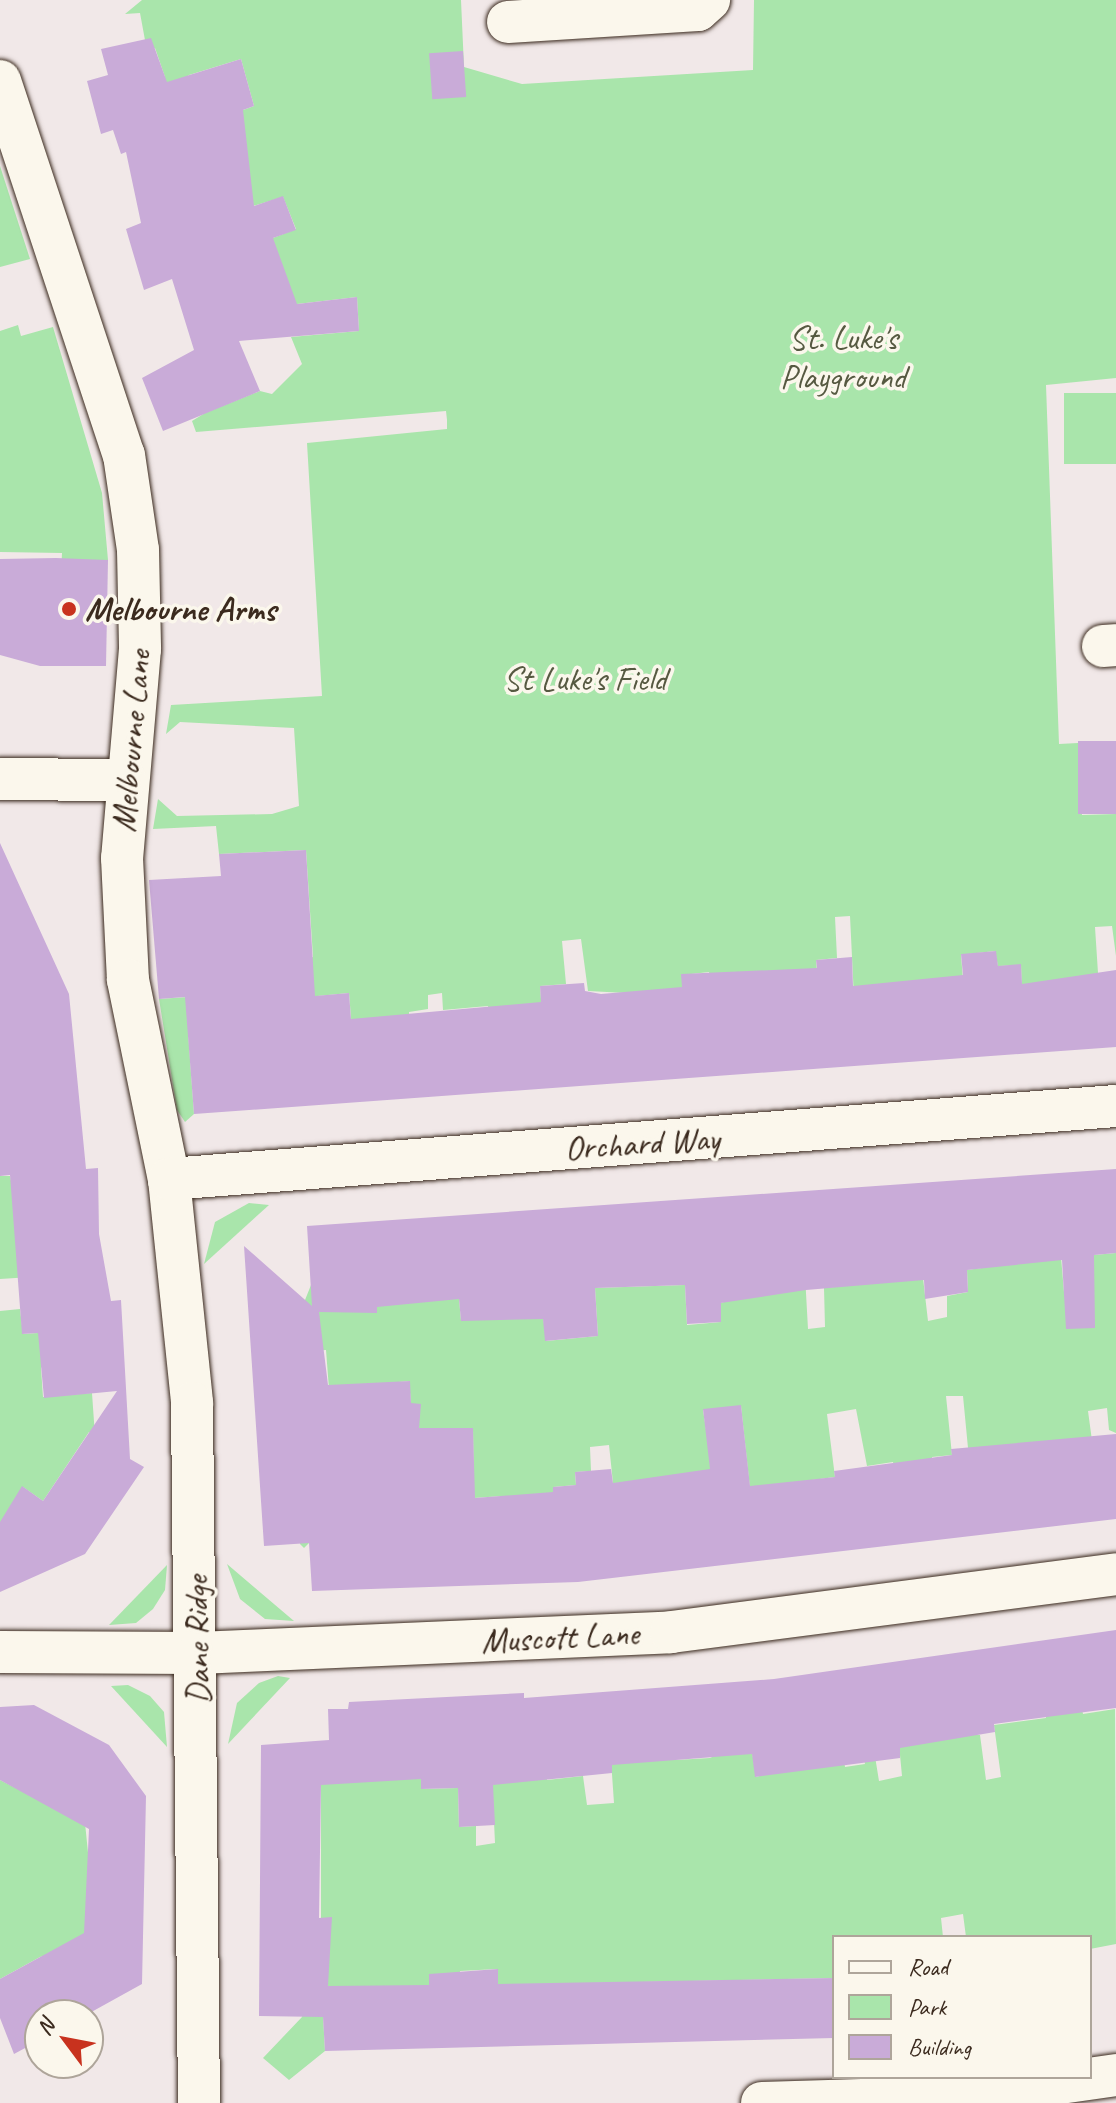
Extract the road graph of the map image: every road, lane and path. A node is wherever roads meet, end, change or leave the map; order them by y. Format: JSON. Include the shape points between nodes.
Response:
{"nodes":[{"id":1,"x":709,"y":0,"type":"edge"},
{"id":2,"x":508,"y":22,"type":"dead end"},
{"id":3,"x":0,"y":81,"type":"edge"},
{"id":4,"x":0,"y":779,"type":"edge"},
{"id":5,"x":125,"y":780,"type":"junction"},
{"id":6,"x":1116,"y":1106,"type":"edge"},
{"id":7,"x":169,"y":1179,"type":"junction"},
{"id":8,"x":1116,"y":1574,"type":"edge"},
{"id":9,"x":0,"y":1652,"type":"edge"},
{"id":10,"x":198,"y":1653,"type":"junction"},
{"id":11,"x":1116,"y":2075,"type":"edge"},
{"id":12,"x":1092,"y":2078,"type":"edge"},
{"id":13,"x":1088,"y":2079,"type":"edge"},
{"id":14,"x":199,"y":2103,"type":"edge"},
{"id":15,"x":762,"y":2103,"type":"edge"}],
"edges":[{"from":1,"to":2,"type":"street","via":[[698,10]]},
{"from":3,"to":5,"type":"street","name":"Melbourne Lane","via":[[124,455],[138,550],[140,649]]},
{"from":4,"to":5,"type":"street"},
{"from":5,"to":7,"type":"street","name":"Melbourne Lane","via":[[128,980]]},
{"from":6,"to":7,"type":"street","name":"Orchard Way"},
{"from":7,"to":10,"type":"street","name":"Dane Ridge","via":[[192,1403]]},
{"from":8,"to":10,"type":"street","name":"Muscott Lane","via":[[671,1632]]},
{"from":9,"to":10,"type":"street","name":"Muscott Lane"},
{"from":10,"to":14,"type":"street","name":"Dane Ridge"},
{"from":11,"to":12,"type":"street"},
{"from":13,"to":15,"type":"street","via":[[962,2097]]}]}
